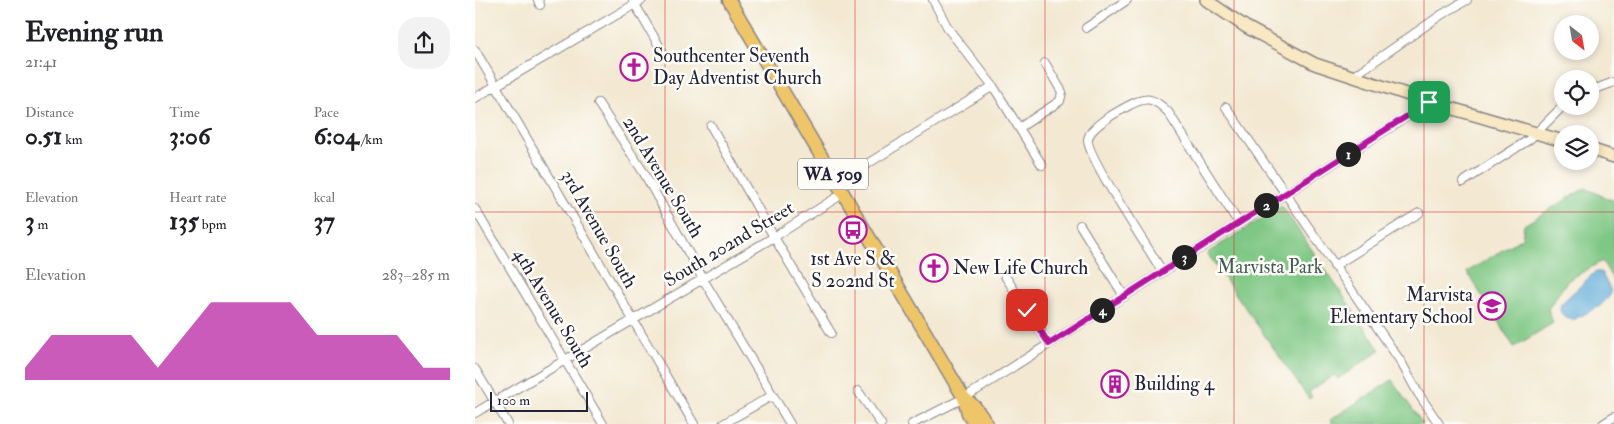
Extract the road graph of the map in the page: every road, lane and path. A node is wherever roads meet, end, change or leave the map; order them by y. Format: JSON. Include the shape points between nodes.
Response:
{"nodes":[{"id":1,"x":729,"y":0,"type":"edge"},
{"id":2,"x":933,"y":0,"type":"edge"},
{"id":3,"x":1127,"y":0,"type":"edge"},
{"id":4,"x":1206,"y":0,"type":"edge"},
{"id":5,"x":1467,"y":0,"type":"edge"},
{"id":6,"x":637,"y":1,"type":"edge"},
{"id":7,"x":1086,"y":28,"type":"dead end"},
{"id":8,"x":475,"y":50,"type":"edge"},
{"id":9,"x":665,"y":56,"type":"dead end"},
{"id":10,"x":1045,"y":63,"type":"dead end"},
{"id":11,"x":1352,"y":77,"type":"junction"},
{"id":12,"x":1614,"y":82,"type":"edge"},
{"id":13,"x":496,"y":85,"type":"junction"},
{"id":14,"x":993,"y":86,"type":"junction"},
{"id":15,"x":1599,"y":88,"type":"edge"},
{"id":16,"x":475,"y":98,"type":"edge"},
{"id":17,"x":1429,"y":102,"type":"junction"},
{"id":18,"x":598,"y":103,"type":"dead end"},
{"id":19,"x":1226,"y":107,"type":"dead end"},
{"id":20,"x":1554,"y":115,"type":"edge"},
{"id":21,"x":711,"y":126,"type":"dead end"},
{"id":22,"x":1019,"y":128,"type":"junction"},
{"id":23,"x":1537,"y":132,"type":"junction"},
{"id":24,"x":1554,"y":138,"type":"edge"},
{"id":25,"x":1599,"y":153,"type":"edge"},
{"id":26,"x":1614,"y":157,"type":"edge"},
{"id":27,"x":1043,"y":165,"type":"dead end"},
{"id":28,"x":1463,"y":182,"type":"dead end"},
{"id":29,"x":841,"y":188,"type":"junction"},
{"id":30,"x":1285,"y":194,"type":"junction"},
{"id":31,"x":475,"y":209,"type":"edge"},
{"id":32,"x":1419,"y":213,"type":"dead end"},
{"id":33,"x":1238,"y":222,"type":"junction"},
{"id":34,"x":1080,"y":226,"type":"dead end"},
{"id":35,"x":775,"y":237,"type":"junction"},
{"id":36,"x":1334,"y":266,"type":"junction"},
{"id":37,"x":1163,"y":271,"type":"junction"},
{"id":38,"x":1005,"y":276,"type":"dead end"},
{"id":39,"x":703,"y":279,"type":"junction"},
{"id":40,"x":1124,"y":296,"type":"junction"},
{"id":41,"x":633,"y":320,"type":"junction"},
{"id":42,"x":831,"y":333,"type":"dead end"},
{"id":43,"x":1049,"y":344,"type":"junction"},
{"id":44,"x":565,"y":361,"type":"junction"},
{"id":45,"x":475,"y":369,"type":"edge"},
{"id":46,"x":858,"y":391,"type":"dead end"},
{"id":47,"x":773,"y":395,"type":"junction"},
{"id":48,"x":964,"y":398,"type":"junction"},
{"id":49,"x":495,"y":402,"type":"junction"},
{"id":50,"x":475,"y":413,"type":"edge"},
{"id":51,"x":1614,"y":417,"type":"edge"},
{"id":52,"x":508,"y":424,"type":"edge"},
{"id":53,"x":603,"y":424,"type":"edge"},
{"id":54,"x":694,"y":424,"type":"edge"},
{"id":55,"x":723,"y":424,"type":"edge"},
{"id":56,"x":790,"y":424,"type":"edge"},
{"id":57,"x":881,"y":424,"type":"edge"},
{"id":58,"x":912,"y":424,"type":"edge"},
{"id":59,"x":975,"y":424,"type":"edge"},
{"id":60,"x":987,"y":424,"type":"edge"},
{"id":61,"x":1439,"y":424,"type":"edge"},
{"id":62,"x":1603,"y":424,"type":"edge"}],
"edges":[{"from":1,"to":29,"type":"main road","number":"WA 509"},
{"from":2,"to":14,"type":"street","via":[[949,30]]},
{"from":3,"to":7,"type":"street"},
{"from":4,"to":11,"type":"street","via":[[1281,47]]},
{"from":5,"to":11,"type":"street"},
{"from":6,"to":9,"type":"street"},
{"from":6,"to":13,"type":"street"},
{"from":8,"to":13,"type":"street","name":"3rd Avenue South"},
{"from":10,"to":22,"type":"street","via":[[1062,97]]},
{"from":11,"to":17,"type":"street"},
{"from":12,"to":15,"type":"street"},
{"from":13,"to":16,"type":"street"},
{"from":13,"to":41,"type":"street","name":"3rd Avenue South"},
{"from":14,"to":22,"type":"street"},
{"from":14,"to":29,"type":"street","name":"South 202nd Street"},
{"from":17,"to":23,"type":"street"},
{"from":17,"to":30,"type":"street"},
{"from":18,"to":39,"type":"street","name":"2nd Avenue South","via":[[644,173]]},
{"from":19,"to":30,"type":"street"},
{"from":20,"to":23,"type":"street"},
{"from":21,"to":35,"type":"street"},
{"from":22,"to":27,"type":"street"},
{"from":23,"to":24,"type":"street"},
{"from":23,"to":28,"type":"street"},
{"from":25,"to":26,"type":"street"},
{"from":29,"to":35,"type":"street","name":"South 202nd Street"},
{"from":29,"to":48,"type":"main road","number":"WA 509"},
{"from":30,"to":33,"type":"street"},
{"from":30,"to":36,"type":"street"},
{"from":31,"to":44,"type":"street","name":"4th Avenue South"},
{"from":32,"to":36,"type":"street"},
{"from":33,"to":37,"type":"street"},
{"from":33,"to":37,"type":"street","via":[[1160,103],[1145,99],[1137,101],[1099,124],[1087,139],[1092,157]]},
{"from":34,"to":40,"type":"street"},
{"from":35,"to":39,"type":"street","name":"South 202nd Street"},
{"from":35,"to":42,"type":"street"},
{"from":36,"to":61,"type":"street","via":[[1401,362]]},
{"from":37,"to":40,"type":"street"},
{"from":38,"to":43,"type":"street"},
{"from":39,"to":41,"type":"street","name":"South 202nd Street"},
{"from":39,"to":47,"type":"street","name":"2nd Avenue South"},
{"from":40,"to":43,"type":"street"},
{"from":41,"to":44,"type":"street","name":"South 202nd Street"},
{"from":41,"to":54,"type":"street","name":"3rd Avenue South"},
{"from":43,"to":48,"type":"street"},
{"from":44,"to":49,"type":"street","name":"South 202nd Street"},
{"from":44,"to":53,"type":"street","name":"4th Avenue South"},
{"from":45,"to":49,"type":"street"},
{"from":46,"to":57,"type":"street"},
{"from":47,"to":55,"type":"street"},
{"from":47,"to":56,"type":"street","name":"2nd Avenue South"},
{"from":48,"to":58,"type":"street"},
{"from":48,"to":59,"type":"main road","number":"WA 509"},
{"from":48,"to":60,"type":"main road","number":"WA 509"},
{"from":49,"to":50,"type":"street","name":"South 202nd Street"},
{"from":49,"to":52,"type":"street"},
{"from":51,"to":62,"type":"street"}]}
